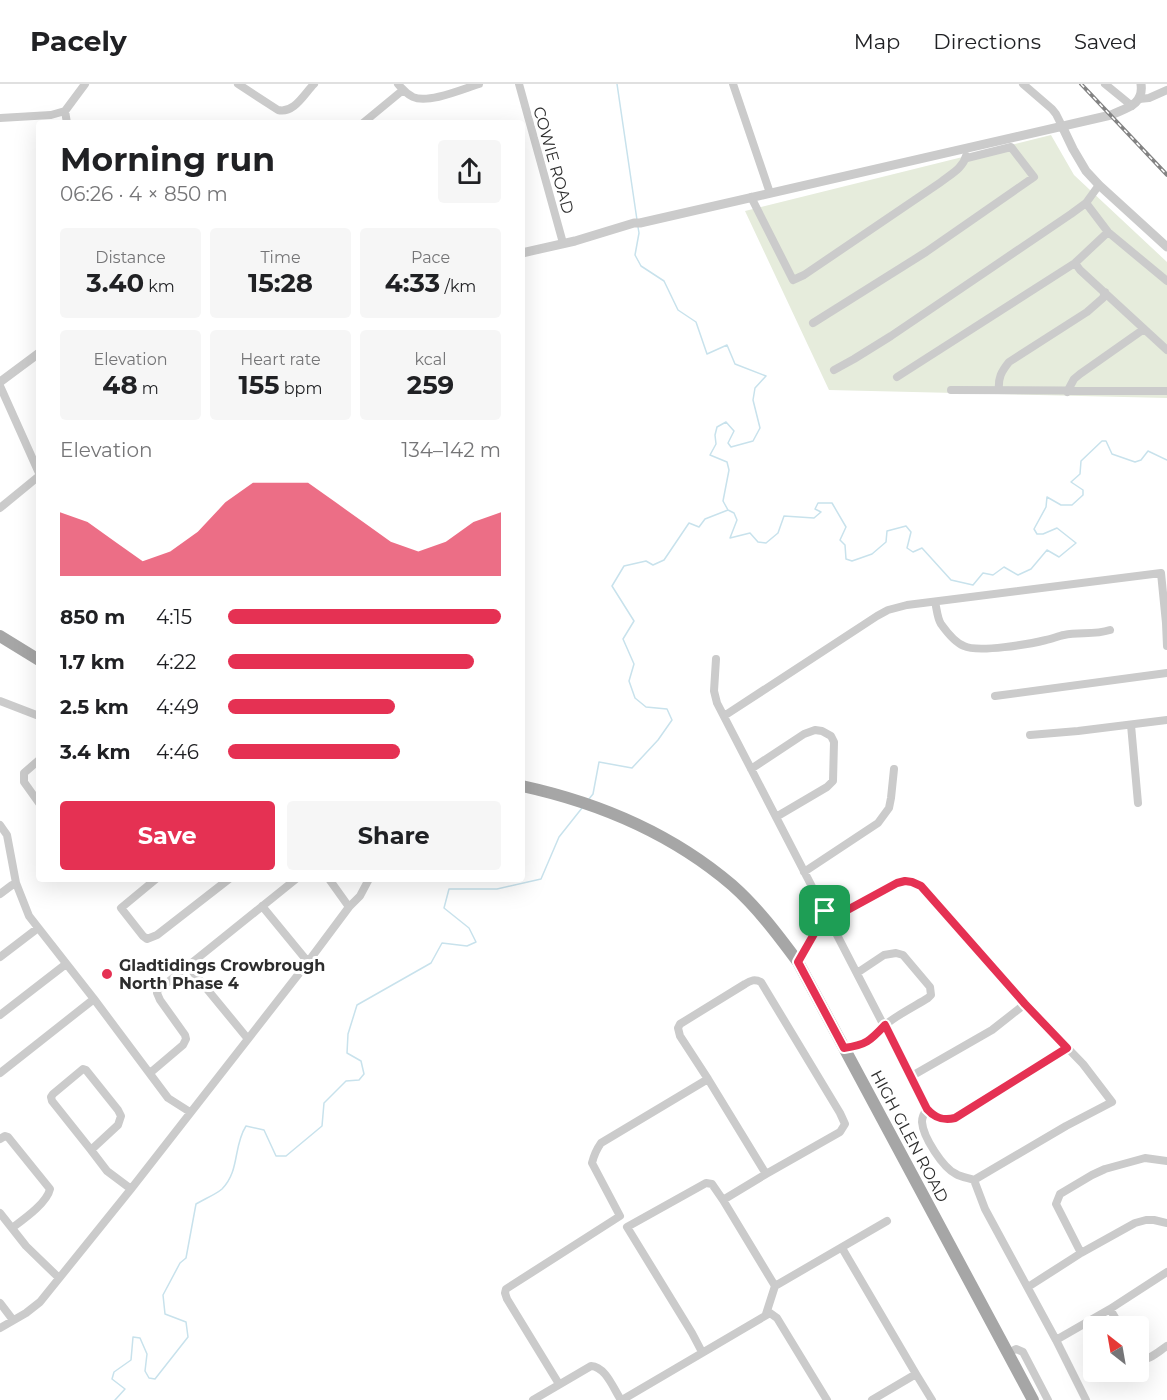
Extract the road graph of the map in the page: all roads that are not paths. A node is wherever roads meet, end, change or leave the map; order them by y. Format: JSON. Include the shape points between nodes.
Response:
{"nodes":[{"id":1,"x":85,"y":84,"type":"edge"},
{"id":2,"x":238,"y":84,"type":"edge"},
{"id":3,"x":314,"y":84,"type":"edge"},
{"id":4,"x":479,"y":84,"type":"edge"},
{"id":5,"x":519,"y":84,"type":"edge"},
{"id":6,"x":733,"y":84,"type":"edge"},
{"id":7,"x":1023,"y":84,"type":"edge"},
{"id":8,"x":1105,"y":84,"type":"edge"},
{"id":9,"x":1140,"y":84,"type":"edge"},
{"id":10,"x":401,"y":87,"type":"edge"},
{"id":11,"x":1167,"y":90,"type":"edge"},
{"id":12,"x":1135,"y":102,"type":"junction"},
{"id":13,"x":65,"y":111,"type":"junction"},
{"id":14,"x":0,"y":118,"type":"edge"},
{"id":15,"x":66,"y":120,"type":"edge"},
{"id":16,"x":366,"y":120,"type":"edge"},
{"id":17,"x":1062,"y":126,"type":"junction"},
{"id":18,"x":966,"y":153,"type":"junction"},
{"id":19,"x":1100,"y":185,"type":"junction"},
{"id":20,"x":770,"y":193,"type":"junction"},
{"id":21,"x":751,"y":197,"type":"junction"},
{"id":22,"x":1086,"y":203,"type":"junction"},
{"id":23,"x":1108,"y":232,"type":"junction"},
{"id":24,"x":563,"y":243,"type":"junction"},
{"id":25,"x":1167,"y":247,"type":"edge"},
{"id":26,"x":525,"y":252,"type":"edge"},
{"id":27,"x":1075,"y":263,"type":"junction"},
{"id":28,"x":1167,"y":281,"type":"edge"},
{"id":29,"x":1105,"y":292,"type":"junction"},
{"id":30,"x":813,"y":323,"type":"dead end"},
{"id":31,"x":1144,"y":328,"type":"junction"},
{"id":32,"x":1167,"y":350,"type":"edge"},
{"id":33,"x":36,"y":355,"type":"edge"},
{"id":34,"x":834,"y":370,"type":"dead end"},
{"id":35,"x":897,"y":377,"type":"dead end"},
{"id":36,"x":0,"y":384,"type":"edge"},
{"id":37,"x":951,"y":390,"type":"dead end"},
{"id":38,"x":999,"y":390,"type":"junction"},
{"id":39,"x":1167,"y":391,"type":"edge"},
{"id":40,"x":1067,"y":392,"type":"junction"},
{"id":41,"x":36,"y":468,"type":"edge"},
{"id":42,"x":36,"y":478,"type":"edge"},
{"id":43,"x":0,"y":508,"type":"edge"},
{"id":44,"x":935,"y":602,"type":"junction"},
{"id":45,"x":1166,"y":623,"type":"edge"},
{"id":46,"x":1110,"y":630,"type":"dead end"},
{"id":47,"x":0,"y":636,"type":"edge"},
{"id":48,"x":1167,"y":646,"type":"edge"},
{"id":49,"x":36,"y":658,"type":"edge"},
{"id":50,"x":716,"y":659,"type":"dead end"},
{"id":51,"x":1167,"y":673,"type":"edge"},
{"id":52,"x":996,"y":696,"type":"dead end"},
{"id":53,"x":0,"y":701,"type":"edge"},
{"id":54,"x":36,"y":715,"type":"edge"},
{"id":55,"x":724,"y":716,"type":"junction"},
{"id":56,"x":1167,"y":720,"type":"edge"},
{"id":57,"x":1131,"y":725,"type":"junction"},
{"id":58,"x":1030,"y":735,"type":"dead end"},
{"id":59,"x":36,"y":763,"type":"edge"},
{"id":60,"x":751,"y":769,"type":"junction"},
{"id":61,"x":894,"y":769,"type":"dead end"},
{"id":62,"x":525,"y":787,"type":"edge"},
{"id":63,"x":36,"y":799,"type":"edge"},
{"id":64,"x":1138,"y":802,"type":"dead end"},
{"id":65,"x":776,"y":817,"type":"junction"},
{"id":66,"x":0,"y":825,"type":"edge"},
{"id":67,"x":804,"y":872,"type":"junction"},
{"id":68,"x":152,"y":882,"type":"edge"},
{"id":69,"x":225,"y":882,"type":"edge"},
{"id":70,"x":292,"y":882,"type":"edge"},
{"id":71,"x":331,"y":882,"type":"edge"},
{"id":72,"x":367,"y":882,"type":"edge"},
{"id":73,"x":16,"y":883,"type":"junction"},
{"id":74,"x":0,"y":894,"type":"edge"},
{"id":75,"x":262,"y":906,"type":"junction"},
{"id":76,"x":349,"y":907,"type":"junction"},
{"id":77,"x":825,"y":911,"type":"junction"},
{"id":78,"x":829,"y":920,"type":"junction"},
{"id":79,"x":38,"y":928,"type":"junction"},
{"id":80,"x":0,"y":957,"type":"edge"},
{"id":81,"x":308,"y":962,"type":"junction"},
{"id":82,"x":798,"y":962,"type":"junction"},
{"id":83,"x":66,"y":964,"type":"junction"},
{"id":84,"x":188,"y":966,"type":"junction"},
{"id":85,"x":857,"y":973,"type":"junction"},
{"id":86,"x":94,"y":999,"type":"junction"},
{"id":87,"x":1025,"y":1004,"type":"junction"},
{"id":88,"x":0,"y":1015,"type":"edge"},
{"id":89,"x":885,"y":1025,"type":"junction"},
{"id":90,"x":248,"y":1039,"type":"junction"},
{"id":91,"x":844,"y":1048,"type":"junction"},
{"id":92,"x":1067,"y":1048,"type":"junction"},
{"id":93,"x":0,"y":1073,"type":"edge"},
{"id":94,"x":150,"y":1073,"type":"junction"},
{"id":95,"x":910,"y":1077,"type":"junction"},
{"id":96,"x":708,"y":1079,"type":"junction"},
{"id":97,"x":927,"y":1109,"type":"junction"},
{"id":98,"x":190,"y":1112,"type":"junction"},
{"id":99,"x":0,"y":1139,"type":"edge"},
{"id":100,"x":91,"y":1150,"type":"junction"},
{"id":101,"x":1167,"y":1161,"type":"edge"},
{"id":102,"x":766,"y":1174,"type":"junction"},
{"id":103,"x":974,"y":1180,"type":"junction"},
{"id":104,"x":131,"y":1189,"type":"junction"},
{"id":105,"x":723,"y":1200,"type":"junction"},
{"id":106,"x":0,"y":1213,"type":"edge"},
{"id":107,"x":621,"y":1216,"type":"junction"},
{"id":108,"x":888,"y":1221,"type":"dead end"},
{"id":109,"x":1167,"y":1223,"type":"edge"},
{"id":110,"x":627,"y":1227,"type":"junction"},
{"id":111,"x":12,"y":1228,"type":"junction"},
{"id":112,"x":842,"y":1248,"type":"junction"},
{"id":113,"x":1081,"y":1253,"type":"junction"},
{"id":114,"x":1167,"y":1272,"type":"edge"},
{"id":115,"x":59,"y":1278,"type":"junction"},
{"id":116,"x":775,"y":1286,"type":"junction"},
{"id":117,"x":1028,"y":1287,"type":"junction"},
{"id":118,"x":0,"y":1303,"type":"edge"},
{"id":119,"x":1110,"y":1309,"type":"junction"},
{"id":120,"x":766,"y":1314,"type":"junction"},
{"id":121,"x":1114,"y":1316,"type":"edge"},
{"id":122,"x":13,"y":1320,"type":"junction"},
{"id":123,"x":0,"y":1328,"type":"edge"},
{"id":124,"x":1056,"y":1340,"type":"junction"},
{"id":125,"x":1167,"y":1346,"type":"edge"},
{"id":126,"x":702,"y":1352,"type":"junction"},
{"id":127,"x":1008,"y":1353,"type":"junction"},
{"id":128,"x":1149,"y":1357,"type":"edge"},
{"id":129,"x":916,"y":1374,"type":"junction"},
{"id":130,"x":559,"y":1384,"type":"junction"},
{"id":131,"x":1083,"y":1399,"type":"edge"},
{"id":132,"x":533,"y":1400,"type":"edge"},
{"id":133,"x":622,"y":1400,"type":"edge"},
{"id":134,"x":827,"y":1400,"type":"edge"},
{"id":135,"x":872,"y":1400,"type":"edge"},
{"id":136,"x":932,"y":1400,"type":"edge"},
{"id":137,"x":1033,"y":1400,"type":"edge"},
{"id":138,"x":1048,"y":1400,"type":"edge"}],
"edges":[{"from":1,"to":13,"type":"street"},
{"from":2,"to":3,"type":"street","via":[[283,111],[293,107]]},
{"from":4,"to":10,"type":"street","via":[[430,99],[412,97]]},
{"from":5,"to":24,"type":"street","name":"COWIE ROAD"},
{"from":6,"to":20,"type":"street"},
{"from":7,"to":17,"type":"street","via":[[1052,109]]},
{"from":8,"to":12,"type":"street"},
{"from":9,"to":12,"type":"street","via":[[1142,93]]},
{"from":10,"to":16,"type":"street"},
{"from":11,"to":12,"type":"street"},
{"from":12,"to":17,"type":"street","via":[[1111,115]]},
{"from":13,"to":14,"type":"street"},
{"from":13,"to":15,"type":"street"},
{"from":17,"to":18,"type":"street"},
{"from":17,"to":19,"type":"street","via":[[1078,159]]},
{"from":18,"to":20,"type":"street"},
{"from":18,"to":21,"type":"street","via":[[963,165],[934,187],[793,280]]},
{"from":18,"to":30,"type":"street","via":[[1011,147],[1034,177],[926,252]]},
{"from":19,"to":22,"type":"street"},
{"from":19,"to":25,"type":"street"},
{"from":20,"to":21,"type":"street"},
{"from":21,"to":24,"type":"street"},
{"from":22,"to":23,"type":"street"},
{"from":22,"to":34,"type":"street","via":[[891,336]]},
{"from":23,"to":27,"type":"street"},
{"from":23,"to":28,"type":"street"},
{"from":24,"to":26,"type":"street"},
{"from":27,"to":29,"type":"street"},
{"from":27,"to":35,"type":"street"},
{"from":29,"to":31,"type":"street"},
{"from":29,"to":38,"type":"street","via":[[1087,312],[1009,363],[1000,375]]},
{"from":31,"to":32,"type":"street"},
{"from":31,"to":40,"type":"street","via":[[1080,374]]},
{"from":33,"to":36,"type":"street"},
{"from":36,"to":41,"type":"street"},
{"from":37,"to":38,"type":"street"},
{"from":38,"to":40,"type":"street"},
{"from":39,"to":40,"type":"street"},
{"from":42,"to":43,"type":"street"},
{"from":44,"to":45,"type":"street","via":[[1161,573]]},
{"from":44,"to":46,"type":"street","via":[[940,623],[959,644],[969,648]]},
{"from":44,"to":55,"type":"street","via":[[888,610]]},
{"from":45,"to":48,"type":"street"},
{"from":47,"to":49,"type":"main road"},
{"from":50,"to":55,"type":"street","via":[[714,691]]},
{"from":51,"to":52,"type":"street"},
{"from":53,"to":54,"type":"street"},
{"from":55,"to":60,"type":"street"},
{"from":56,"to":57,"type":"street"},
{"from":57,"to":58,"type":"street"},
{"from":57,"to":64,"type":"street"},
{"from":59,"to":63,"type":"street","via":[[23,778]]},
{"from":60,"to":65,"type":"street"},
{"from":60,"to":65,"type":"street","via":[[804,734],[815,730],[831,736],[833,781]]},
{"from":61,"to":67,"type":"street","via":[[889,807],[878,823]]},
{"from":62,"to":82,"type":"main road","name":"HIGH GLEN ROAD","via":[[602,808],[670,840],[733,886]]},
{"from":65,"to":67,"type":"street"},
{"from":66,"to":73,"type":"street","via":[[7,835]]},
{"from":67,"to":77,"type":"street"},
{"from":68,"to":69,"type":"street","via":[[121,908],[147,939]]},
{"from":70,"to":75,"type":"street"},
{"from":71,"to":76,"type":"street"},
{"from":72,"to":76,"type":"street"},
{"from":73,"to":74,"type":"street"},
{"from":73,"to":79,"type":"street"},
{"from":75,"to":81,"type":"street"},
{"from":75,"to":84,"type":"street"},
{"from":76,"to":81,"type":"street"},
{"from":77,"to":78,"type":"street"},
{"from":77,"to":82,"type":"street"},
{"from":78,"to":85,"type":"street"},
{"from":78,"to":87,"type":"street","via":[[897,883],[912,882],[921,886]]},
{"from":79,"to":80,"type":"street"},
{"from":79,"to":83,"type":"street"},
{"from":81,"to":90,"type":"street"},
{"from":82,"to":91,"type":"main road","name":"HIGH GLEN ROAD"},
{"from":83,"to":86,"type":"street"},
{"from":83,"to":88,"type":"street"},
{"from":84,"to":90,"type":"street"},
{"from":84,"to":94,"type":"street","via":[[157,993],[185,1035],[185,1043]]},
{"from":85,"to":89,"type":"street"},
{"from":85,"to":89,"type":"street","via":[[896,953],[903,955],[930,987],[928,998]]},
{"from":86,"to":93,"type":"street"},
{"from":86,"to":94,"type":"street"},
{"from":87,"to":92,"type":"street"},
{"from":87,"to":95,"type":"street","via":[[992,1030]]},
{"from":89,"to":91,"type":"street","via":[[860,1046]]},
{"from":89,"to":95,"type":"street"},
{"from":90,"to":98,"type":"street"},
{"from":91,"to":127,"type":"main road","name":"HIGH GLEN ROAD"},
{"from":92,"to":97,"type":"street","via":[[955,1118],[940,1119]]},
{"from":92,"to":103,"type":"street","via":[[1112,1102]]},
{"from":94,"to":98,"type":"street","via":[[168,1098]]},
{"from":95,"to":97,"type":"street"},
{"from":96,"to":102,"type":"street"},
{"from":96,"to":102,"type":"street","via":[[680,1036],[680,1024],[750,981],[761,982],[845,1124],[840,1132]]},
{"from":96,"to":107,"type":"street","via":[[597,1149],[592,1163]]},
{"from":97,"to":103,"type":"street","via":[[922,1123],[936,1154],[954,1174]]},
{"from":98,"to":104,"type":"street"},
{"from":99,"to":111,"type":"street","via":[[8,1137],[50,1189],[34,1210]]},
{"from":100,"to":100,"type":"street","via":[[51,1097],[83,1069],[121,1116],[118,1125]]},
{"from":100,"to":104,"type":"street","via":[[107,1171]]},
{"from":101,"to":113,"type":"street","via":[[1145,1158],[1105,1169],[1060,1194],[1056,1204]]},
{"from":102,"to":105,"type":"street"},
{"from":103,"to":117,"type":"street","via":[[985,1209]]},
{"from":104,"to":115,"type":"street"},
{"from":105,"to":110,"type":"street","via":[[712,1184],[706,1183]]},
{"from":105,"to":116,"type":"street"},
{"from":106,"to":111,"type":"street"},
{"from":107,"to":110,"type":"street"},
{"from":107,"to":130,"type":"street","via":[[506,1289],[507,1299]]},
{"from":108,"to":112,"type":"street"},
{"from":109,"to":113,"type":"street","via":[[1136,1223]]},
{"from":110,"to":126,"type":"street"},
{"from":111,"to":115,"type":"street"},
{"from":112,"to":116,"type":"street"},
{"from":112,"to":129,"type":"street"},
{"from":113,"to":117,"type":"street"},
{"from":114,"to":119,"type":"street"},
{"from":115,"to":122,"type":"street","via":[[40,1302]]},
{"from":116,"to":120,"type":"street"},
{"from":117,"to":124,"type":"street"},
{"from":118,"to":122,"type":"street"},
{"from":119,"to":121,"type":"street"},
{"from":119,"to":124,"type":"street"},
{"from":120,"to":126,"type":"street"},
{"from":120,"to":134,"type":"street","via":[[777,1318]]},
{"from":122,"to":123,"type":"street"},
{"from":124,"to":131,"type":"street"},
{"from":125,"to":128,"type":"street"},
{"from":126,"to":133,"type":"street"},
{"from":127,"to":137,"type":"main road","name":"HIGH GLEN ROAD"},
{"from":127,"to":138,"type":"street","via":[[1017,1349],[1023,1352]]},
{"from":129,"to":135,"type":"street"},
{"from":129,"to":136,"type":"street"},
{"from":130,"to":132,"type":"street"},
{"from":130,"to":133,"type":"street","via":[[594,1365],[602,1370]]}]}
